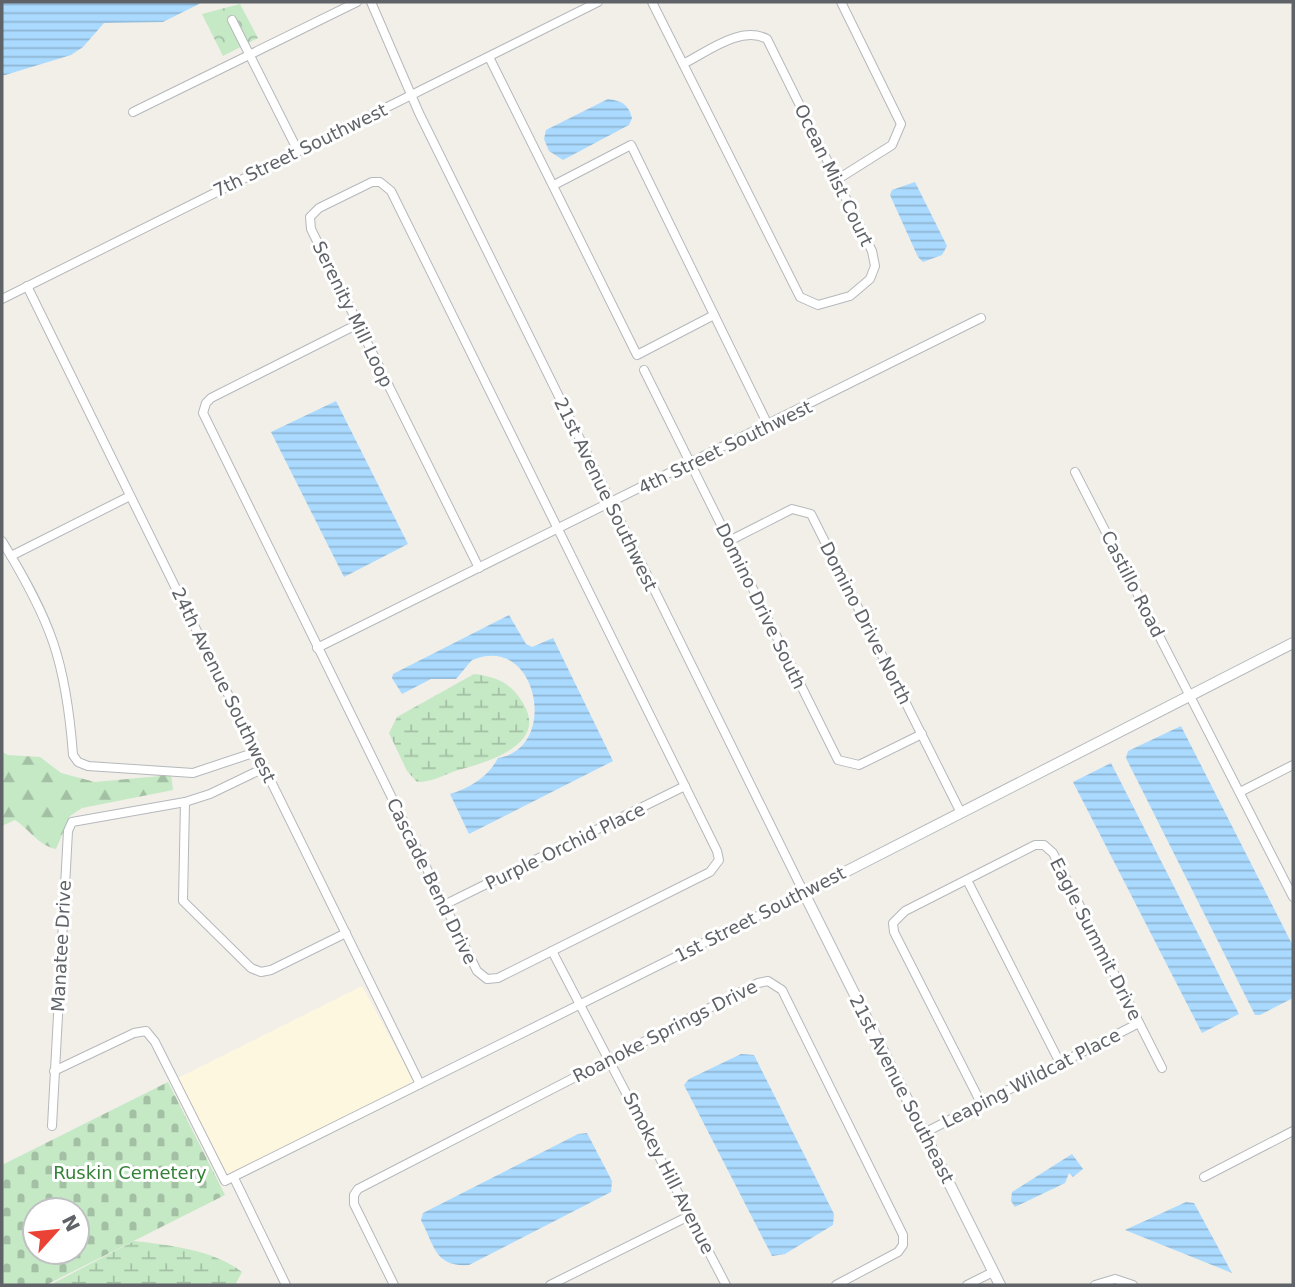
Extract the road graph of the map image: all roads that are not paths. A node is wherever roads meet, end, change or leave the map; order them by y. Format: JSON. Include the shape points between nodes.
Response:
{"nodes":[{"id":1,"x":357,"y":2,"type":"edge"},
{"id":2,"x":371,"y":2,"type":"edge"},
{"id":3,"x":598,"y":2,"type":"edge"},
{"id":4,"x":652,"y":2,"type":"edge"},
{"id":5,"x":841,"y":2,"type":"edge"},
{"id":6,"x":232,"y":20,"type":"dead end"},
{"id":7,"x":250,"y":54,"type":"junction"},
{"id":8,"x":489,"y":57,"type":"junction"},
{"id":9,"x":683,"y":64,"type":"junction"},
{"id":10,"x":413,"y":94,"type":"junction"},
{"id":11,"x":133,"y":112,"type":"dead end"},
{"id":12,"x":298,"y":150,"type":"junction"},
{"id":13,"x":838,"y":178,"type":"junction"},
{"id":14,"x":554,"y":185,"type":"junction"},
{"id":15,"x":27,"y":286,"type":"junction"},
{"id":16,"x":2,"y":299,"type":"edge"},
{"id":17,"x":714,"y":315,"type":"junction"},
{"id":18,"x":981,"y":318,"type":"dead end"},
{"id":19,"x":358,"y":324,"type":"junction"},
{"id":20,"x":644,"y":370,"type":"dead end"},
{"id":21,"x":768,"y":425,"type":"junction"},
{"id":22,"x":691,"y":464,"type":"junction"},
{"id":23,"x":1076,"y":472,"type":"dead end"},
{"id":24,"x":130,"y":496,"type":"junction"},
{"id":25,"x":610,"y":503,"type":"junction"},
{"id":26,"x":558,"y":529,"type":"junction"},
{"id":27,"x":2,"y":541,"type":"edge"},
{"id":28,"x":729,"y":541,"type":"junction"},
{"id":29,"x":11,"y":556,"type":"junction"},
{"id":30,"x":478,"y":568,"type":"junction"},
{"id":31,"x":1293,"y":643,"type":"edge"},
{"id":32,"x":317,"y":648,"type":"junction"},
{"id":33,"x":1190,"y":696,"type":"junction"},
{"id":34,"x":922,"y":734,"type":"junction"},
{"id":35,"x":256,"y":752,"type":"junction"},
{"id":36,"x":1293,"y":765,"type":"edge"},
{"id":37,"x":264,"y":768,"type":"junction"},
{"id":38,"x":685,"y":786,"type":"junction"},
{"id":39,"x":1240,"y":792,"type":"junction"},
{"id":40,"x":185,"y":802,"type":"junction"},
{"id":41,"x":961,"y":813,"type":"junction"},
{"id":42,"x":967,"y":880,"type":"junction"},
{"id":43,"x":1292,"y":891,"type":"edge"},
{"id":44,"x":804,"y":893,"type":"junction"},
{"id":45,"x":444,"y":905,"type":"junction"},
{"id":46,"x":345,"y":933,"type":"junction"},
{"id":47,"x":552,"y":951,"type":"junction"},
{"id":48,"x":582,"y":1003,"type":"junction"},
{"id":49,"x":1139,"y":1023,"type":"junction"},
{"id":50,"x":610,"y":1059,"type":"junction"},
{"id":51,"x":1060,"y":1063,"type":"junction"},
{"id":52,"x":1162,"y":1068,"type":"dead end"},
{"id":53,"x":54,"y":1071,"type":"junction"},
{"id":54,"x":420,"y":1084,"type":"junction"},
{"id":55,"x":982,"y":1103,"type":"junction"},
{"id":56,"x":52,"y":1126,"type":"dead end"},
{"id":57,"x":1293,"y":1131,"type":"edge"},
{"id":58,"x":924,"y":1133,"type":"junction"},
{"id":59,"x":1203,"y":1177,"type":"dead end"},
{"id":60,"x":230,"y":1180,"type":"junction"},
{"id":61,"x":691,"y":1214,"type":"junction"},
{"id":62,"x":993,"y":1272,"type":"junction"},
{"id":63,"x":286,"y":1285,"type":"edge"},
{"id":64,"x":394,"y":1285,"type":"edge"},
{"id":65,"x":550,"y":1285,"type":"edge"},
{"id":66,"x":726,"y":1285,"type":"edge"},
{"id":67,"x":836,"y":1285,"type":"edge"},
{"id":68,"x":967,"y":1285,"type":"edge"},
{"id":69,"x":1000,"y":1285,"type":"edge"},
{"id":70,"x":1095,"y":1285,"type":"edge"},
{"id":71,"x":1133,"y":1285,"type":"edge"}],
"edges":[{"from":1,"to":7,"type":"street"},
{"from":2,"to":10,"type":"street","name":"21st Avenue Southwest"},
{"from":3,"to":8,"type":"street","name":"7th Street Southwest"},
{"from":4,"to":9,"type":"street","name":"Ocean Mist Court"},
{"from":5,"to":13,"type":"street","via":[[901,124],[892,145]]},
{"from":6,"to":7,"type":"street"},
{"from":7,"to":11,"type":"street"},
{"from":7,"to":12,"type":"street"},
{"from":8,"to":10,"type":"street","name":"7th Street Southwest"},
{"from":8,"to":14,"type":"street"},
{"from":9,"to":13,"type":"street","name":"Ocean Mist Court","via":[[745,34],[767,39]]},
{"from":9,"to":13,"type":"street","name":"Ocean Mist Court","via":[[800,297],[818,305],[849,296],[870,279],[875,266]]},
{"from":10,"to":12,"type":"street","name":"7th Street Southwest"},
{"from":10,"to":25,"type":"street","name":"21st Avenue Southwest"},
{"from":12,"to":15,"type":"street","name":"7th Street Southwest"},
{"from":14,"to":17,"type":"street","via":[[631,145]]},
{"from":14,"to":17,"type":"street","via":[[637,355]]},
{"from":15,"to":16,"type":"street","name":"7th Street Southwest"},
{"from":15,"to":24,"type":"street","name":"24th Avenue Southwest"},
{"from":17,"to":21,"type":"street"},
{"from":18,"to":21,"type":"street","name":"4th Street Southwest"},
{"from":19,"to":26,"type":"street","name":"Serenity Mill Loop","via":[[310,229],[310,217],[319,208],[380,182],[391,191]]},
{"from":19,"to":30,"type":"street","name":"Serenity Mill Loop"},
{"from":19,"to":32,"type":"street","name":"Cascade Bend Drive","via":[[211,398],[203,407],[204,419]]},
{"from":20,"to":22,"type":"street","name":"Domino Drive South"},
{"from":21,"to":22,"type":"street","name":"4th Street Southwest"},
{"from":22,"to":25,"type":"street","name":"4th Street Southwest"},
{"from":22,"to":28,"type":"street","name":"Domino Drive South"},
{"from":23,"to":33,"type":"street","name":"Castillo Road"},
{"from":24,"to":29,"type":"street"},
{"from":24,"to":35,"type":"street","name":"24th Avenue Southwest"},
{"from":25,"to":26,"type":"street","name":"4th Street Southwest"},
{"from":25,"to":44,"type":"street","name":"21st Avenue Southwest"},
{"from":26,"to":30,"type":"street","name":"4th Street Southwest"},
{"from":26,"to":38,"type":"street","name":"Cascade Bend Drive"},
{"from":27,"to":29,"type":"street"},
{"from":28,"to":34,"type":"street","name":"Domino Drive South","via":[[838,760],[859,765]]},
{"from":28,"to":34,"type":"street","name":"Domino Drive North","via":[[792,509],[811,514]]},
{"from":29,"to":35,"type":"street","via":[[53,636],[69,698],[73,755],[78,762],[192,772]]},
{"from":30,"to":32,"type":"street","name":"4th Street Southwest"},
{"from":31,"to":33,"type":"street","name":"1st Street Southwest"},
{"from":32,"to":45,"type":"street","name":"Cascade Bend Drive"},
{"from":33,"to":39,"type":"street","name":"Castillo Road"},
{"from":33,"to":41,"type":"street","name":"1st Street Southwest"},
{"from":34,"to":41,"type":"street","name":"Domino Drive North"},
{"from":35,"to":37,"type":"street","name":"24th Avenue Southwest"},
{"from":36,"to":39,"type":"street"},
{"from":37,"to":40,"type":"street"},
{"from":37,"to":46,"type":"street","name":"24th Avenue Southwest"},
{"from":38,"to":45,"type":"street","name":"Purple Orchid Place"},
{"from":38,"to":47,"type":"street","name":"Cascade Bend Drive","via":[[717,851],[716,867]]},
{"from":39,"to":43,"type":"street","name":"Castillo Road"},
{"from":40,"to":46,"type":"street","via":[[183,901],[251,968],[271,970]]},
{"from":40,"to":53,"type":"street","name":"Manatee Drive","via":[[72,822]]},
{"from":41,"to":44,"type":"street","name":"1st Street Southwest"},
{"from":42,"to":49,"type":"street","name":"Eagle Summit Drive","via":[[1035,845],[1044,845],[1053,853]]},
{"from":42,"to":51,"type":"street"},
{"from":42,"to":55,"type":"street","name":"Eagle Summit Drive","via":[[905,911],[893,923]]},
{"from":44,"to":48,"type":"street","name":"1st Street Southwest"},
{"from":44,"to":58,"type":"street","name":"21st Avenue Southeast"},
{"from":45,"to":47,"type":"street","name":"Cascade Bend Drive","via":[[481,976],[498,978]]},
{"from":46,"to":54,"type":"street","name":"24th Avenue Southwest"},
{"from":47,"to":48,"type":"street","name":"Smokey Hill Avenue"},
{"from":48,"to":50,"type":"street","name":"Smokey Hill Avenue"},
{"from":48,"to":54,"type":"street","name":"1st Street Southwest"},
{"from":49,"to":51,"type":"street","name":"Leaping Wildcat Place"},
{"from":49,"to":52,"type":"street","name":"Eagle Summit Drive"},
{"from":50,"to":61,"type":"street","name":"Smokey Hill Avenue"},
{"from":50,"to":64,"type":"street","name":"Roanoke Springs Drive","via":[[358,1189],[354,1204]]},
{"from":50,"to":67,"type":"street","name":"Roanoke Springs Drive","via":[[758,983],[776,983],[903,1235],[898,1252]]},
{"from":51,"to":55,"type":"street","name":"Leaping Wildcat Place"},
{"from":53,"to":56,"type":"street","name":"Manatee Drive"},
{"from":53,"to":60,"type":"street","via":[[146,1031]]},
{"from":54,"to":60,"type":"street","name":"1st Street Southwest"},
{"from":55,"to":58,"type":"street","name":"Leaping Wildcat Place"},
{"from":57,"to":59,"type":"street"},
{"from":58,"to":62,"type":"street","name":"21st Avenue Southeast"},
{"from":60,"to":63,"type":"street"},
{"from":61,"to":65,"type":"street"},
{"from":61,"to":66,"type":"street","name":"Smokey Hill Avenue"},
{"from":62,"to":68,"type":"street"},
{"from":62,"to":69,"type":"street","name":"21st Avenue Southeast"},
{"from":70,"to":71,"type":"street","via":[[1115,1279]]}]}
